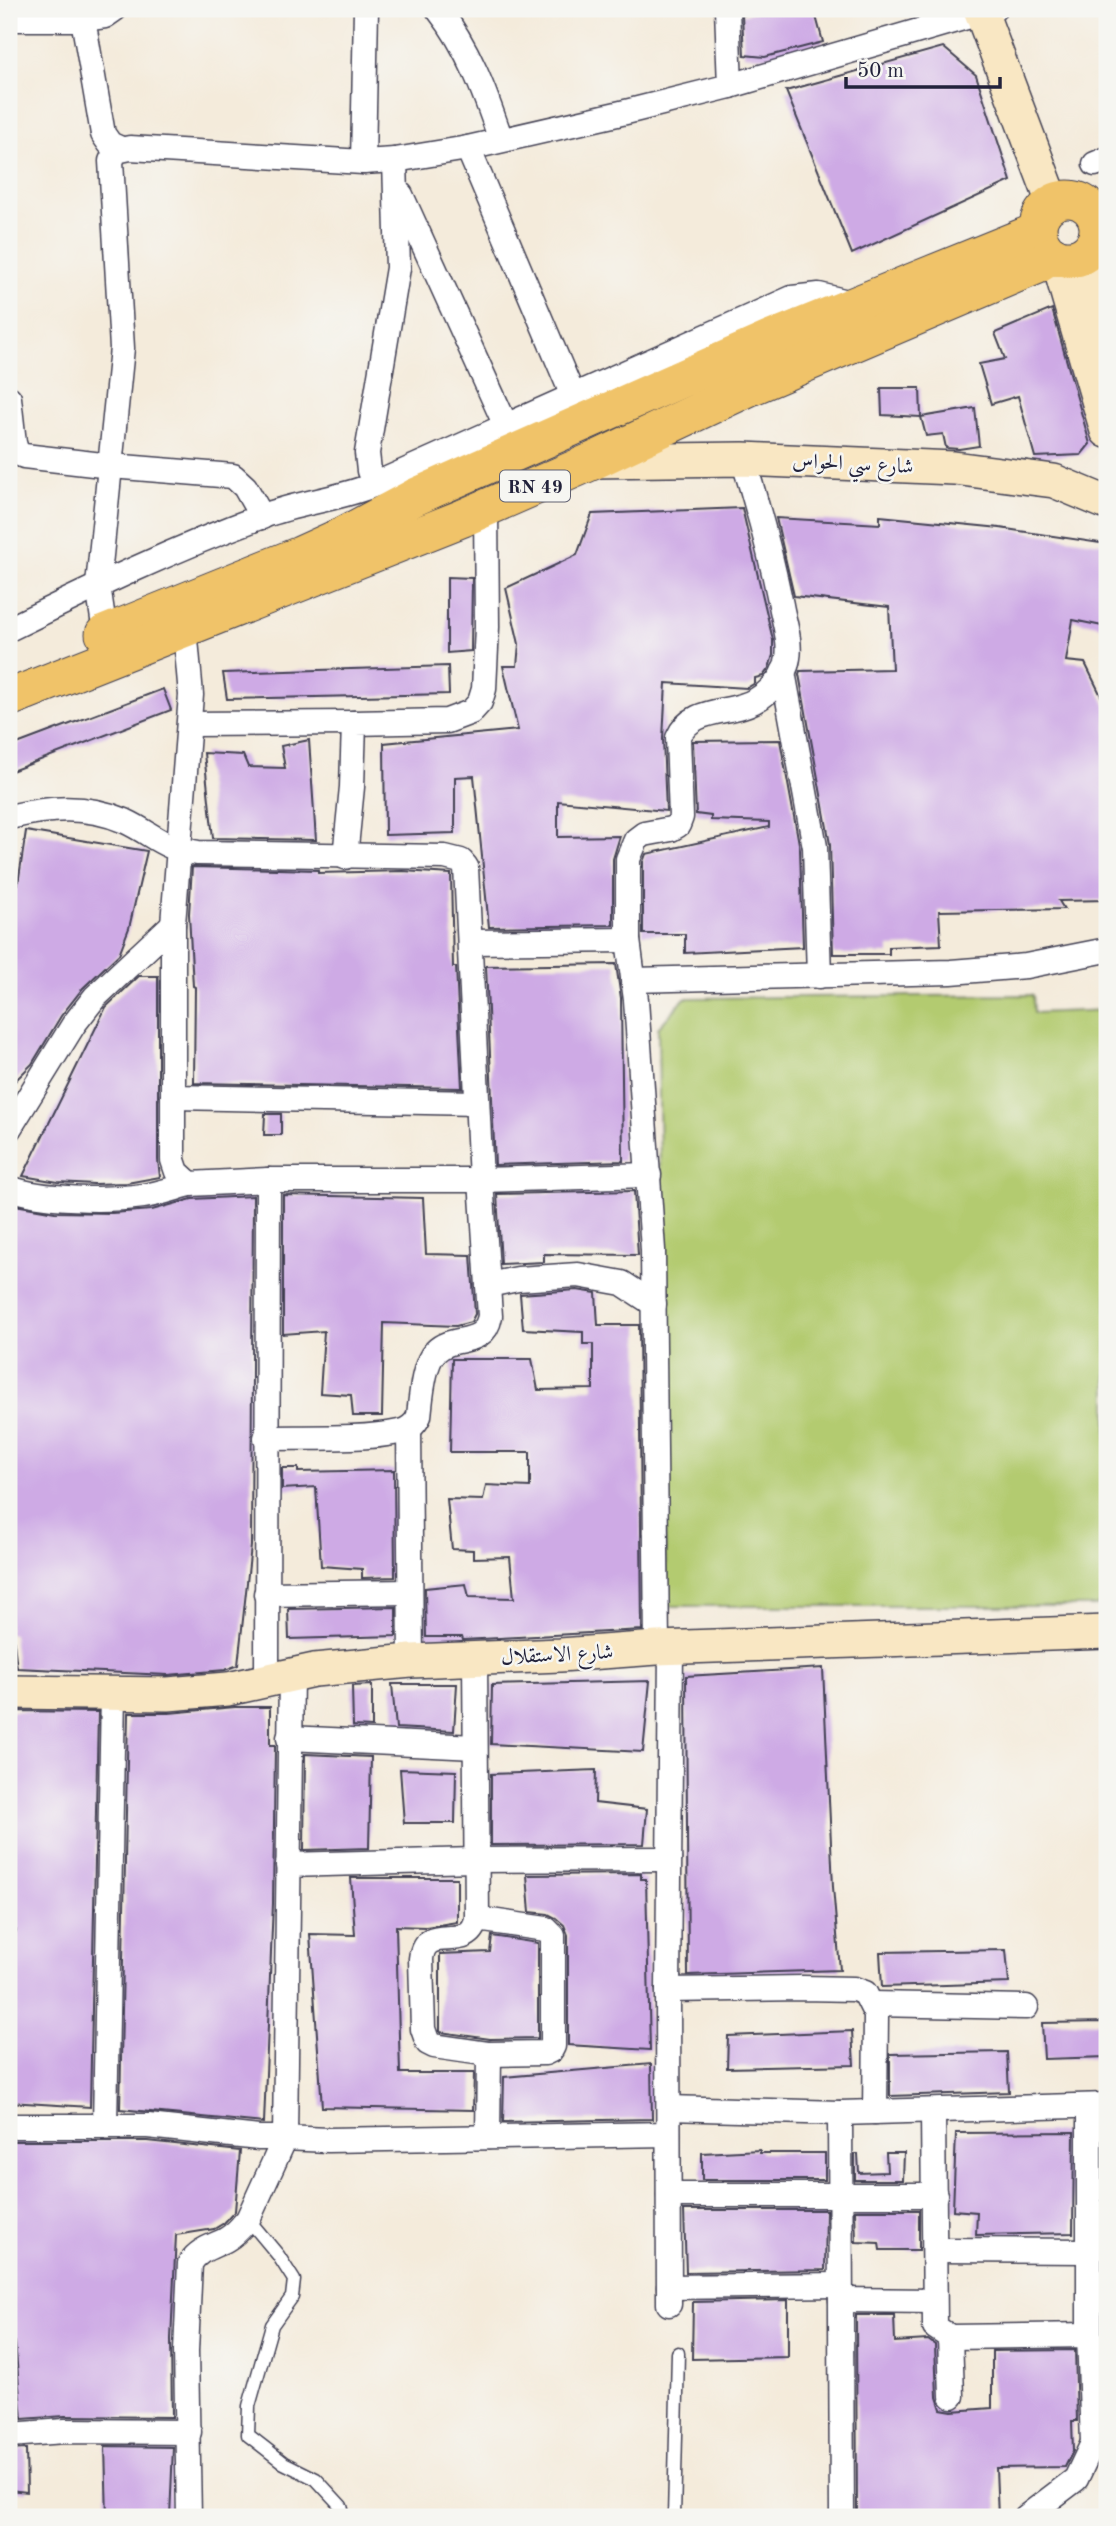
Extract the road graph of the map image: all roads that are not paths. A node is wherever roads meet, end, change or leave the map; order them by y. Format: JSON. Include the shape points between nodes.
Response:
{"nodes":[{"id":1,"x":115,"y":9,"type":"edge"},
{"id":2,"x":366,"y":9,"type":"edge"},
{"id":3,"x":438,"y":9,"type":"edge"},
{"id":4,"x":727,"y":9,"type":"edge"},
{"id":5,"x":985,"y":10,"type":"edge"},
{"id":6,"x":9,"y":19,"type":"edge"},
{"id":7,"x":83,"y":19,"type":"junction"},
{"id":8,"x":730,"y":86,"type":"junction"},
{"id":9,"x":501,"y":140,"type":"junction"},
{"id":10,"x":468,"y":148,"type":"junction"},
{"id":11,"x":121,"y":149,"type":"junction"},
{"id":12,"x":395,"y":160,"type":"junction"},
{"id":13,"x":363,"y":162,"type":"junction"},
{"id":14,"x":396,"y":185,"type":"junction"},
{"id":15,"x":1076,"y":230,"type":"edge"},
{"id":16,"x":856,"y":304,"type":"junction"},
{"id":17,"x":1102,"y":308,"type":"edge"},
{"id":18,"x":1107,"y":344,"type":"edge"},
{"id":19,"x":573,"y":396,"type":"junction"},
{"id":20,"x":9,"y":398,"type":"edge"},
{"id":21,"x":1107,"y":430,"type":"edge"},
{"id":22,"x":512,"y":439,"type":"junction"},
{"id":23,"x":743,"y":459,"type":"junction"},
{"id":24,"x":593,"y":461,"type":"junction"},
{"id":25,"x":111,"y":466,"type":"junction"},
{"id":26,"x":376,"y":484,"type":"junction"},
{"id":27,"x":325,"y":499,"type":"junction"},
{"id":28,"x":1107,"y":503,"type":"edge"},
{"id":29,"x":486,"y":508,"type":"junction"},
{"id":30,"x":262,"y":516,"type":"junction"},
{"id":31,"x":344,"y":535,"type":"junction"},
{"id":32,"x":98,"y":584,"type":"junction"},
{"id":33,"x":185,"y":628,"type":"junction"},
{"id":34,"x":9,"y":629,"type":"edge"},
{"id":35,"x":106,"y":633,"type":"junction"},
{"id":36,"x":9,"y":672,"type":"edge"},
{"id":37,"x":783,"y":672,"type":"junction"},
{"id":38,"x":9,"y":698,"type":"edge"},
{"id":39,"x":354,"y":723,"type":"junction"},
{"id":40,"x":190,"y":724,"type":"junction"},
{"id":41,"x":9,"y":817,"type":"edge"},
{"id":42,"x":178,"y":851,"type":"junction"},
{"id":43,"x":345,"y":857,"type":"junction"},
{"id":44,"x":173,"y":924,"type":"junction"},
{"id":45,"x":628,"y":940,"type":"junction"},
{"id":46,"x":470,"y":942,"type":"junction"},
{"id":47,"x":1107,"y":950,"type":"edge"},
{"id":48,"x":819,"y":976,"type":"junction"},
{"id":49,"x":633,"y":981,"type":"junction"},
{"id":50,"x":173,"y":1097,"type":"junction"},
{"id":51,"x":477,"y":1103,"type":"junction"},
{"id":52,"x":9,"y":1129,"type":"edge"},
{"id":53,"x":649,"y":1175,"type":"junction"},
{"id":54,"x":268,"y":1180,"type":"junction"},
{"id":55,"x":481,"y":1180,"type":"junction"},
{"id":56,"x":190,"y":1184,"type":"junction"},
{"id":57,"x":9,"y":1188,"type":"edge"},
{"id":58,"x":488,"y":1285,"type":"junction"},
{"id":59,"x":654,"y":1304,"type":"junction"},
{"id":60,"x":408,"y":1429,"type":"junction"},
{"id":61,"x":266,"y":1438,"type":"junction"},
{"id":62,"x":409,"y":1592,"type":"junction"},
{"id":63,"x":266,"y":1594,"type":"junction"},
{"id":64,"x":1107,"y":1632,"type":"edge"},
{"id":65,"x":664,"y":1648,"type":"junction"},
{"id":66,"x":475,"y":1658,"type":"junction"},
{"id":67,"x":411,"y":1661,"type":"junction"},
{"id":68,"x":279,"y":1677,"type":"junction"},
{"id":69,"x":9,"y":1692,"type":"edge"},
{"id":70,"x":113,"y":1695,"type":"junction"},
{"id":71,"x":289,"y":1738,"type":"junction"},
{"id":72,"x":475,"y":1747,"type":"junction"},
{"id":73,"x":669,"y":1859,"type":"junction"},
{"id":74,"x":475,"y":1860,"type":"junction"},
{"id":75,"x":288,"y":1865,"type":"junction"},
{"id":76,"x":477,"y":1919,"type":"junction"},
{"id":77,"x":668,"y":1990,"type":"junction"},
{"id":78,"x":872,"y":2004,"type":"junction"},
{"id":79,"x":1026,"y":2007,"type":"dead end"},
{"id":80,"x":489,"y":2054,"type":"junction"},
{"id":81,"x":1098,"y":2106,"type":"edge"},
{"id":82,"x":668,"y":2108,"type":"junction"},
{"id":83,"x":875,"y":2112,"type":"junction"},
{"id":84,"x":933,"y":2112,"type":"junction"},
{"id":85,"x":839,"y":2113,"type":"junction"},
{"id":86,"x":105,"y":2125,"type":"junction"},
{"id":87,"x":9,"y":2126,"type":"edge"},
{"id":88,"x":668,"y":2134,"type":"junction"},
{"id":89,"x":488,"y":2137,"type":"junction"},
{"id":90,"x":285,"y":2138,"type":"junction"},
{"id":91,"x":668,"y":2194,"type":"junction"},
{"id":92,"x":839,"y":2195,"type":"junction"},
{"id":93,"x":935,"y":2195,"type":"junction"},
{"id":94,"x":248,"y":2219,"type":"junction"},
{"id":95,"x":936,"y":2250,"type":"junction"},
{"id":96,"x":1089,"y":2250,"type":"junction"},
{"id":97,"x":1098,"y":2286,"type":"edge"},
{"id":98,"x":841,"y":2292,"type":"junction"},
{"id":99,"x":934,"y":2301,"type":"junction"},
{"id":100,"x":1089,"y":2335,"type":"junction"},
{"id":101,"x":950,"y":2337,"type":"junction"},
{"id":102,"x":678,"y":2353,"type":"dead end"},
{"id":103,"x":952,"y":2396,"type":"dead end"},
{"id":104,"x":189,"y":2432,"type":"junction"},
{"id":105,"x":9,"y":2435,"type":"edge"},
{"id":106,"x":1100,"y":2443,"type":"edge"},
{"id":107,"x":190,"y":2517,"type":"edge"},
{"id":108,"x":344,"y":2517,"type":"edge"},
{"id":109,"x":674,"y":2517,"type":"edge"},
{"id":110,"x":842,"y":2517,"type":"edge"},
{"id":111,"x":1026,"y":2517,"type":"edge"}],
"edges":[{"from":1,"to":7,"type":"street","via":[[105,16]]},
{"from":2,"to":13,"type":"street"},
{"from":3,"to":9,"type":"street","via":[[481,81]]},
{"from":4,"to":8,"type":"street"},
{"from":5,"to":8,"type":"street"},
{"from":5,"to":15,"type":"street"},
{"from":6,"to":7,"type":"street"},
{"from":7,"to":11,"type":"street","via":[[103,134]]},
{"from":8,"to":9,"type":"street"},
{"from":9,"to":10,"type":"street"},
{"from":10,"to":12,"type":"street"},
{"from":10,"to":19,"type":"street"},
{"from":11,"to":13,"type":"street"},
{"from":11,"to":25,"type":"street","via":[[111,161],[122,348]]},
{"from":12,"to":13,"type":"street"},
{"from":12,"to":14,"type":"street"},
{"from":14,"to":22,"type":"street"},
{"from":14,"to":26,"type":"street","via":[[398,268],[367,453]]},
{"from":15,"to":16,"type":"main road","number":"RN 49"},
{"from":15,"to":17,"type":"street"},
{"from":15,"to":21,"type":"street","via":[[1068,296]]},
{"from":15,"to":24,"type":"main road","number":"RN 49","via":[[1036,266],[692,412]]},
{"from":16,"to":19,"type":"street","via":[[819,295],[792,298]]},
{"from":16,"to":22,"type":"main road","number":"RN 49"},
{"from":17,"to":18,"type":"street"},
{"from":19,"to":22,"type":"street"},
{"from":20,"to":25,"type":"street","via":[[17,453]]},
{"from":22,"to":26,"type":"street"},
{"from":22,"to":31,"type":"main road","number":"RN 49"},
{"from":23,"to":24,"type":"street","name":"شارع سي الحواس"},
{"from":23,"to":28,"type":"street","name":"شارع سي الحواس","via":[[954,468],[1054,481]]},
{"from":23,"to":37,"type":"street","via":[[786,627],[788,659]]},
{"from":24,"to":29,"type":"main road","number":"RN 49"},
{"from":25,"to":30,"type":"street","via":[[233,476]]},
{"from":25,"to":32,"type":"street"},
{"from":26,"to":27,"type":"street"},
{"from":27,"to":30,"type":"street"},
{"from":27,"to":31,"type":"street"},
{"from":29,"to":33,"type":"main road","number":"RN 49"},
{"from":29,"to":39,"type":"street","via":[[487,627],[480,702],[471,712],[447,721]]},
{"from":30,"to":32,"type":"street"},
{"from":31,"to":35,"type":"main road","number":"RN 49"},
{"from":32,"to":34,"type":"street"},
{"from":32,"to":35,"type":"street"},
{"from":33,"to":38,"type":"main road","number":"RN 49"},
{"from":33,"to":40,"type":"street"},
{"from":35,"to":36,"type":"main road","number":"RN 49"},
{"from":37,"to":45,"type":"street","via":[[766,694],[752,703],[699,717],[681,732],[681,817],[671,829],[644,834],[630,849]]},
{"from":37,"to":48,"type":"street","via":[[815,846]]},
{"from":39,"to":40,"type":"street"},
{"from":39,"to":43,"type":"street"},
{"from":40,"to":42,"type":"street"},
{"from":41,"to":42,"type":"street","via":[[69,807],[126,822]]},
{"from":42,"to":43,"type":"street"},
{"from":42,"to":44,"type":"street"},
{"from":43,"to":46,"type":"street","via":[[445,856],[461,861],[468,874]]},
{"from":44,"to":50,"type":"street"},
{"from":44,"to":52,"type":"street","via":[[95,997]]},
{"from":45,"to":46,"type":"street"},
{"from":45,"to":49,"type":"street"},
{"from":46,"to":51,"type":"street"},
{"from":47,"to":48,"type":"street","via":[[1026,966]]},
{"from":48,"to":49,"type":"street"},
{"from":49,"to":53,"type":"street"},
{"from":50,"to":51,"type":"street"},
{"from":50,"to":56,"type":"street","via":[[173,1160],[177,1172]]},
{"from":51,"to":55,"type":"street"},
{"from":53,"to":55,"type":"street"},
{"from":53,"to":59,"type":"street"},
{"from":54,"to":55,"type":"street"},
{"from":54,"to":56,"type":"street"},
{"from":54,"to":61,"type":"street"},
{"from":55,"to":58,"type":"street"},
{"from":56,"to":57,"type":"street","via":[[145,1196],[112,1198],[48,1196]]},
{"from":58,"to":59,"type":"street","via":[[578,1275],[622,1283]]},
{"from":58,"to":60,"type":"street","via":[[488,1327],[480,1335],[448,1343],[434,1353],[419,1416]]},
{"from":59,"to":65,"type":"street"},
{"from":60,"to":61,"type":"street"},
{"from":60,"to":62,"type":"street"},
{"from":61,"to":63,"type":"street"},
{"from":62,"to":63,"type":"street"},
{"from":62,"to":67,"type":"street"},
{"from":63,"to":68,"type":"street"},
{"from":64,"to":65,"type":"street","name":"شارع الاستقلال"},
{"from":65,"to":66,"type":"street","name":"شارع الاستقلال"},
{"from":65,"to":73,"type":"street"},
{"from":66,"to":67,"type":"street","name":"شارع الاستقلال"},
{"from":66,"to":72,"type":"street"},
{"from":67,"to":68,"type":"street","name":"شارع الاستقلال"},
{"from":68,"to":70,"type":"street","name":"شارع الاستقلال","via":[[228,1689]]},
{"from":68,"to":71,"type":"street"},
{"from":69,"to":70,"type":"street","name":"شارع الاستقلال"},
{"from":70,"to":86,"type":"street"},
{"from":71,"to":72,"type":"street"},
{"from":71,"to":75,"type":"street"},
{"from":72,"to":74,"type":"street"},
{"from":73,"to":74,"type":"street"},
{"from":73,"to":77,"type":"street"},
{"from":74,"to":75,"type":"street"},
{"from":74,"to":76,"type":"street"},
{"from":75,"to":90,"type":"street"},
{"from":76,"to":80,"type":"street","via":[[468,1936],[428,1941],[422,1948],[424,2029],[428,2043],[434,2046]]},
{"from":76,"to":80,"type":"street","via":[[545,1929],[553,1936],[551,2050]]},
{"from":77,"to":78,"type":"street","via":[[854,1990],[865,1993]]},
{"from":77,"to":82,"type":"street"},
{"from":78,"to":79,"type":"street"},
{"from":78,"to":83,"type":"street","via":[[876,2015]]},
{"from":80,"to":89,"type":"street"},
{"from":81,"to":84,"type":"street"},
{"from":81,"to":96,"type":"street"},
{"from":82,"to":85,"type":"street"},
{"from":82,"to":88,"type":"street"},
{"from":83,"to":84,"type":"street"},
{"from":83,"to":85,"type":"street"},
{"from":84,"to":93,"type":"street"},
{"from":85,"to":92,"type":"street"},
{"from":86,"to":87,"type":"street"},
{"from":86,"to":90,"type":"street"},
{"from":88,"to":89,"type":"street"},
{"from":88,"to":91,"type":"street"},
{"from":89,"to":90,"type":"street"},
{"from":90,"to":94,"type":"street"},
{"from":91,"to":92,"type":"street"},
{"from":91,"to":98,"type":"street","via":[[669,2295]]},
{"from":92,"to":93,"type":"street"},
{"from":92,"to":98,"type":"street"},
{"from":93,"to":95,"type":"street"},
{"from":94,"to":104,"type":"street","via":[[228,2238],[196,2253],[190,2263]]},
{"from":94,"to":108,"type":"lane","via":[[294,2280],[292,2297],[272,2325],[249,2406],[248,2435],[284,2463],[316,2479],[341,2506]]},
{"from":95,"to":96,"type":"street"},
{"from":95,"to":99,"type":"street"},
{"from":96,"to":97,"type":"street"},
{"from":97,"to":100,"type":"street"},
{"from":98,"to":99,"type":"street"},
{"from":98,"to":110,"type":"street"},
{"from":99,"to":101,"type":"street","via":[[935,2328]]},
{"from":100,"to":101,"type":"street"},
{"from":100,"to":106,"type":"street"},
{"from":101,"to":103,"type":"street"},
{"from":102,"to":109,"type":"lane"},
{"from":104,"to":105,"type":"street"},
{"from":104,"to":107,"type":"street"},
{"from":106,"to":111,"type":"street","via":[[1076,2479]]}]}
